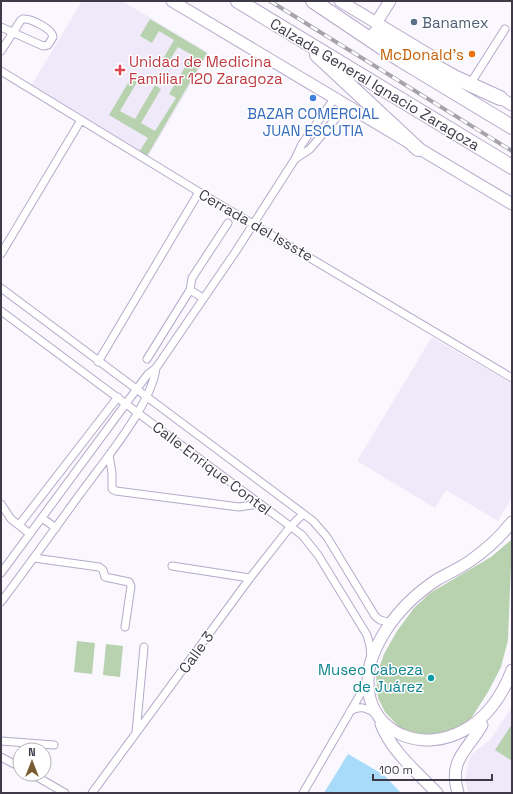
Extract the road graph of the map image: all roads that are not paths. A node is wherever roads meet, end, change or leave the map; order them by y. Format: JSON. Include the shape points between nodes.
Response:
{"nodes":[{"id":1,"x":172,"y":1,"type":"edge"},
{"id":2,"x":238,"y":1,"type":"edge"},
{"id":3,"x":340,"y":1,"type":"edge"},
{"id":4,"x":390,"y":1,"type":"edge"},
{"id":5,"x":316,"y":3,"type":"edge"},
{"id":6,"x":376,"y":23,"type":"junction"},
{"id":7,"x":1,"y":27,"type":"edge"},
{"id":8,"x":506,"y":29,"type":"dead end"},
{"id":9,"x":13,"y":34,"type":"junction"},
{"id":10,"x":294,"y":34,"type":"junction"},
{"id":11,"x":1,"y":51,"type":"edge"},
{"id":12,"x":1,"y":71,"type":"edge"},
{"id":13,"x":472,"y":81,"type":"junction"},
{"id":14,"x":334,"y":98,"type":"junction"},
{"id":15,"x":500,"y":98,"type":"junction"},
{"id":16,"x":512,"y":105,"type":"edge"},
{"id":17,"x":346,"y":106,"type":"junction"},
{"id":18,"x":81,"y":120,"type":"junction"},
{"id":19,"x":512,"y":127,"type":"edge"},
{"id":20,"x":418,"y":149,"type":"junction"},
{"id":21,"x":295,"y":159,"type":"junction"},
{"id":22,"x":512,"y":167,"type":"edge"},
{"id":23,"x":199,"y":192,"type":"junction"},
{"id":24,"x":512,"y":204,"type":"edge"},
{"id":25,"x":228,"y":223,"type":"dead end"},
{"id":26,"x":254,"y":223,"type":"junction"},
{"id":27,"x":1,"y":254,"type":"edge"},
{"id":28,"x":1,"y":288,"type":"edge"},
{"id":29,"x":190,"y":290,"type":"junction"},
{"id":30,"x":203,"y":298,"type":"junction"},
{"id":31,"x":1,"y":311,"type":"edge"},
{"id":32,"x":147,"y":359,"type":"dead end"},
{"id":33,"x":98,"y":362,"type":"junction"},
{"id":34,"x":156,"y":368,"type":"junction"},
{"id":35,"x":512,"y":378,"type":"edge"},
{"id":36,"x":136,"y":390,"type":"junction"},
{"id":37,"x":118,"y":397,"type":"junction"},
{"id":38,"x":147,"y":398,"type":"junction"},
{"id":39,"x":126,"y":403,"type":"junction"},
{"id":40,"x":138,"y":412,"type":"junction"},
{"id":41,"x":109,"y":455,"type":"junction"},
{"id":42,"x":63,"y":469,"type":"junction"},
{"id":43,"x":78,"y":471,"type":"junction"},
{"id":44,"x":1,"y":504,"type":"edge"},
{"id":45,"x":258,"y":504,"type":"junction"},
{"id":46,"x":303,"y":514,"type":"junction"},
{"id":47,"x":42,"y":518,"type":"junction"},
{"id":48,"x":512,"y":522,"type":"edge"},
{"id":49,"x":19,"y":525,"type":"junction"},
{"id":50,"x":290,"y":527,"type":"junction"},
{"id":51,"x":56,"y":528,"type":"junction"},
{"id":52,"x":30,"y":534,"type":"junction"},
{"id":53,"x":34,"y":558,"type":"junction"},
{"id":54,"x":172,"y":566,"type":"dead end"},
{"id":55,"x":1,"y":573,"type":"edge"},
{"id":56,"x":250,"y":578,"type":"junction"},
{"id":57,"x":1,"y":602,"type":"edge"},
{"id":58,"x":392,"y":623,"type":"junction"},
{"id":59,"x":125,"y":627,"type":"dead end"},
{"id":60,"x":144,"y":647,"type":"dead end"},
{"id":61,"x":370,"y":667,"type":"junction"},
{"id":62,"x":512,"y":670,"type":"edge"},
{"id":63,"x":368,"y":681,"type":"junction"},
{"id":64,"x":350,"y":712,"type":"junction"},
{"id":65,"x":488,"y":714,"type":"junction"},
{"id":66,"x":377,"y":716,"type":"junction"},
{"id":67,"x":136,"y":734,"type":"junction"},
{"id":68,"x":1,"y":741,"type":"edge"},
{"id":69,"x":54,"y":745,"type":"dead end"},
{"id":70,"x":1,"y":757,"type":"edge"},
{"id":71,"x":12,"y":763,"type":"edge"},
{"id":72,"x":46,"y":782,"type":"edge"},
{"id":73,"x":65,"y":793,"type":"edge"},
{"id":74,"x":92,"y":793,"type":"edge"},
{"id":75,"x":303,"y":793,"type":"edge"},
{"id":76,"x":437,"y":793,"type":"edge"},
{"id":77,"x":458,"y":793,"type":"edge"}],
"edges":[{"from":1,"to":14,"type":"main road"},
{"from":2,"to":10,"type":"highway","name":"Calzada General Ignacio Zaragoza"},
{"from":3,"to":6,"type":"main road"},
{"from":4,"to":6,"type":"main road"},
{"from":5,"to":15,"type":"highway","via":[[340,13],[454,77]]},
{"from":5,"to":19,"type":"highway","via":[[401,60]]},
{"from":6,"to":13,"type":"main road"},
{"from":7,"to":9,"type":"street"},
{"from":8,"to":13,"type":"street"},
{"from":9,"to":9,"type":"street","via":[[25,18],[51,32],[53,37],[48,45],[43,46]]},
{"from":9,"to":11,"type":"street"},
{"from":10,"to":20,"type":"highway"},
{"from":10,"to":22,"type":"highway","name":"Calzada General Ignacio Zaragoza"},
{"from":12,"to":18,"type":"street","name":"Cerrada del Issste"},
{"from":13,"to":15,"type":"main road"},
{"from":14,"to":17,"type":"main road"},
{"from":14,"to":21,"type":"street","via":[[302,144]]},
{"from":15,"to":16,"type":"main road"},
{"from":17,"to":20,"type":"main road"},
{"from":17,"to":21,"type":"street","via":[[310,148]]},
{"from":18,"to":23,"type":"street","name":"Cerrada del Issste"},
{"from":18,"to":27,"type":"street"},
{"from":20,"to":24,"type":"main road"},
{"from":21,"to":26,"type":"street"},
{"from":23,"to":26,"type":"street","name":"Cerrada del Issste"},
{"from":23,"to":33,"type":"street"},
{"from":25,"to":29,"type":"street","via":[[192,278]]},
{"from":26,"to":30,"type":"street"},
{"from":26,"to":35,"type":"street","name":"Cerrada del Issste"},
{"from":28,"to":33,"type":"street","name":"Calle Enrique Contel"},
{"from":29,"to":30,"type":"street"},
{"from":29,"to":32,"type":"street"},
{"from":30,"to":34,"type":"street"},
{"from":31,"to":37,"type":"street","name":"Calle Enrique Contel"},
{"from":33,"to":36,"type":"street","name":"Calle Enrique Contel"},
{"from":34,"to":36,"type":"street"},
{"from":34,"to":38,"type":"street"},
{"from":36,"to":38,"type":"street","name":"Calle Enrique Contel"},
{"from":36,"to":39,"type":"street"},
{"from":37,"to":39,"type":"street","name":"Calle Enrique Contel"},
{"from":37,"to":42,"type":"street"},
{"from":38,"to":40,"type":"street"},
{"from":38,"to":46,"type":"street","name":"Calle Enrique Contel"},
{"from":39,"to":40,"type":"street","name":"Calle Enrique Contel"},
{"from":39,"to":43,"type":"street"},
{"from":40,"to":41,"type":"street"},
{"from":40,"to":45,"type":"street","name":"Calle Enrique Contel"},
{"from":41,"to":45,"type":"street","via":[[114,490],[239,507]]},
{"from":41,"to":51,"type":"street"},
{"from":42,"to":43,"type":"street"},
{"from":42,"to":49,"type":"street"},
{"from":43,"to":47,"type":"street"},
{"from":44,"to":49,"type":"street","via":[[11,519]]},
{"from":45,"to":50,"type":"street","name":"Calle Enrique Contel"},
{"from":46,"to":50,"type":"street","name":"Calle 3"},
{"from":46,"to":58,"type":"street","name":"Calle Enrique Contel","via":[[327,537],[377,618]]},
{"from":47,"to":51,"type":"street"},
{"from":47,"to":52,"type":"street"},
{"from":48,"to":58,"type":"main road","via":[[476,557],[423,590]]},
{"from":49,"to":52,"type":"street"},
{"from":50,"to":56,"type":"street","name":"Calle 3"},
{"from":50,"to":61,"type":"street","name":"Calle Enrique Contel","via":[[308,541],[367,635],[371,653]]},
{"from":51,"to":53,"type":"street"},
{"from":52,"to":55,"type":"street"},
{"from":53,"to":57,"type":"street"},
{"from":53,"to":59,"type":"street","via":[[99,567],[105,577],[129,582],[131,586]]},
{"from":54,"to":56,"type":"street"},
{"from":56,"to":67,"type":"street","name":"Calle 3"},
{"from":58,"to":61,"type":"main road","via":[[376,648]]},
{"from":60,"to":67,"type":"street"},
{"from":61,"to":63,"type":"main road"},
{"from":62,"to":65,"type":"main road","via":[[502,696]]},
{"from":63,"to":64,"type":"street"},
{"from":63,"to":66,"type":"main road","via":[[369,697]]},
{"from":64,"to":66,"type":"street","via":[[362,707]]},
{"from":64,"to":75,"type":"street"},
{"from":65,"to":66,"type":"main road","via":[[461,737],[444,744],[430,745],[405,740]]},
{"from":65,"to":77,"type":"main road","via":[[457,763],[455,776]]},
{"from":66,"to":76,"type":"main road","via":[[393,746]]},
{"from":67,"to":74,"type":"street","name":"Calle 3"},
{"from":68,"to":69,"type":"street"},
{"from":70,"to":71,"type":"street"},
{"from":72,"to":73,"type":"street"}]}
